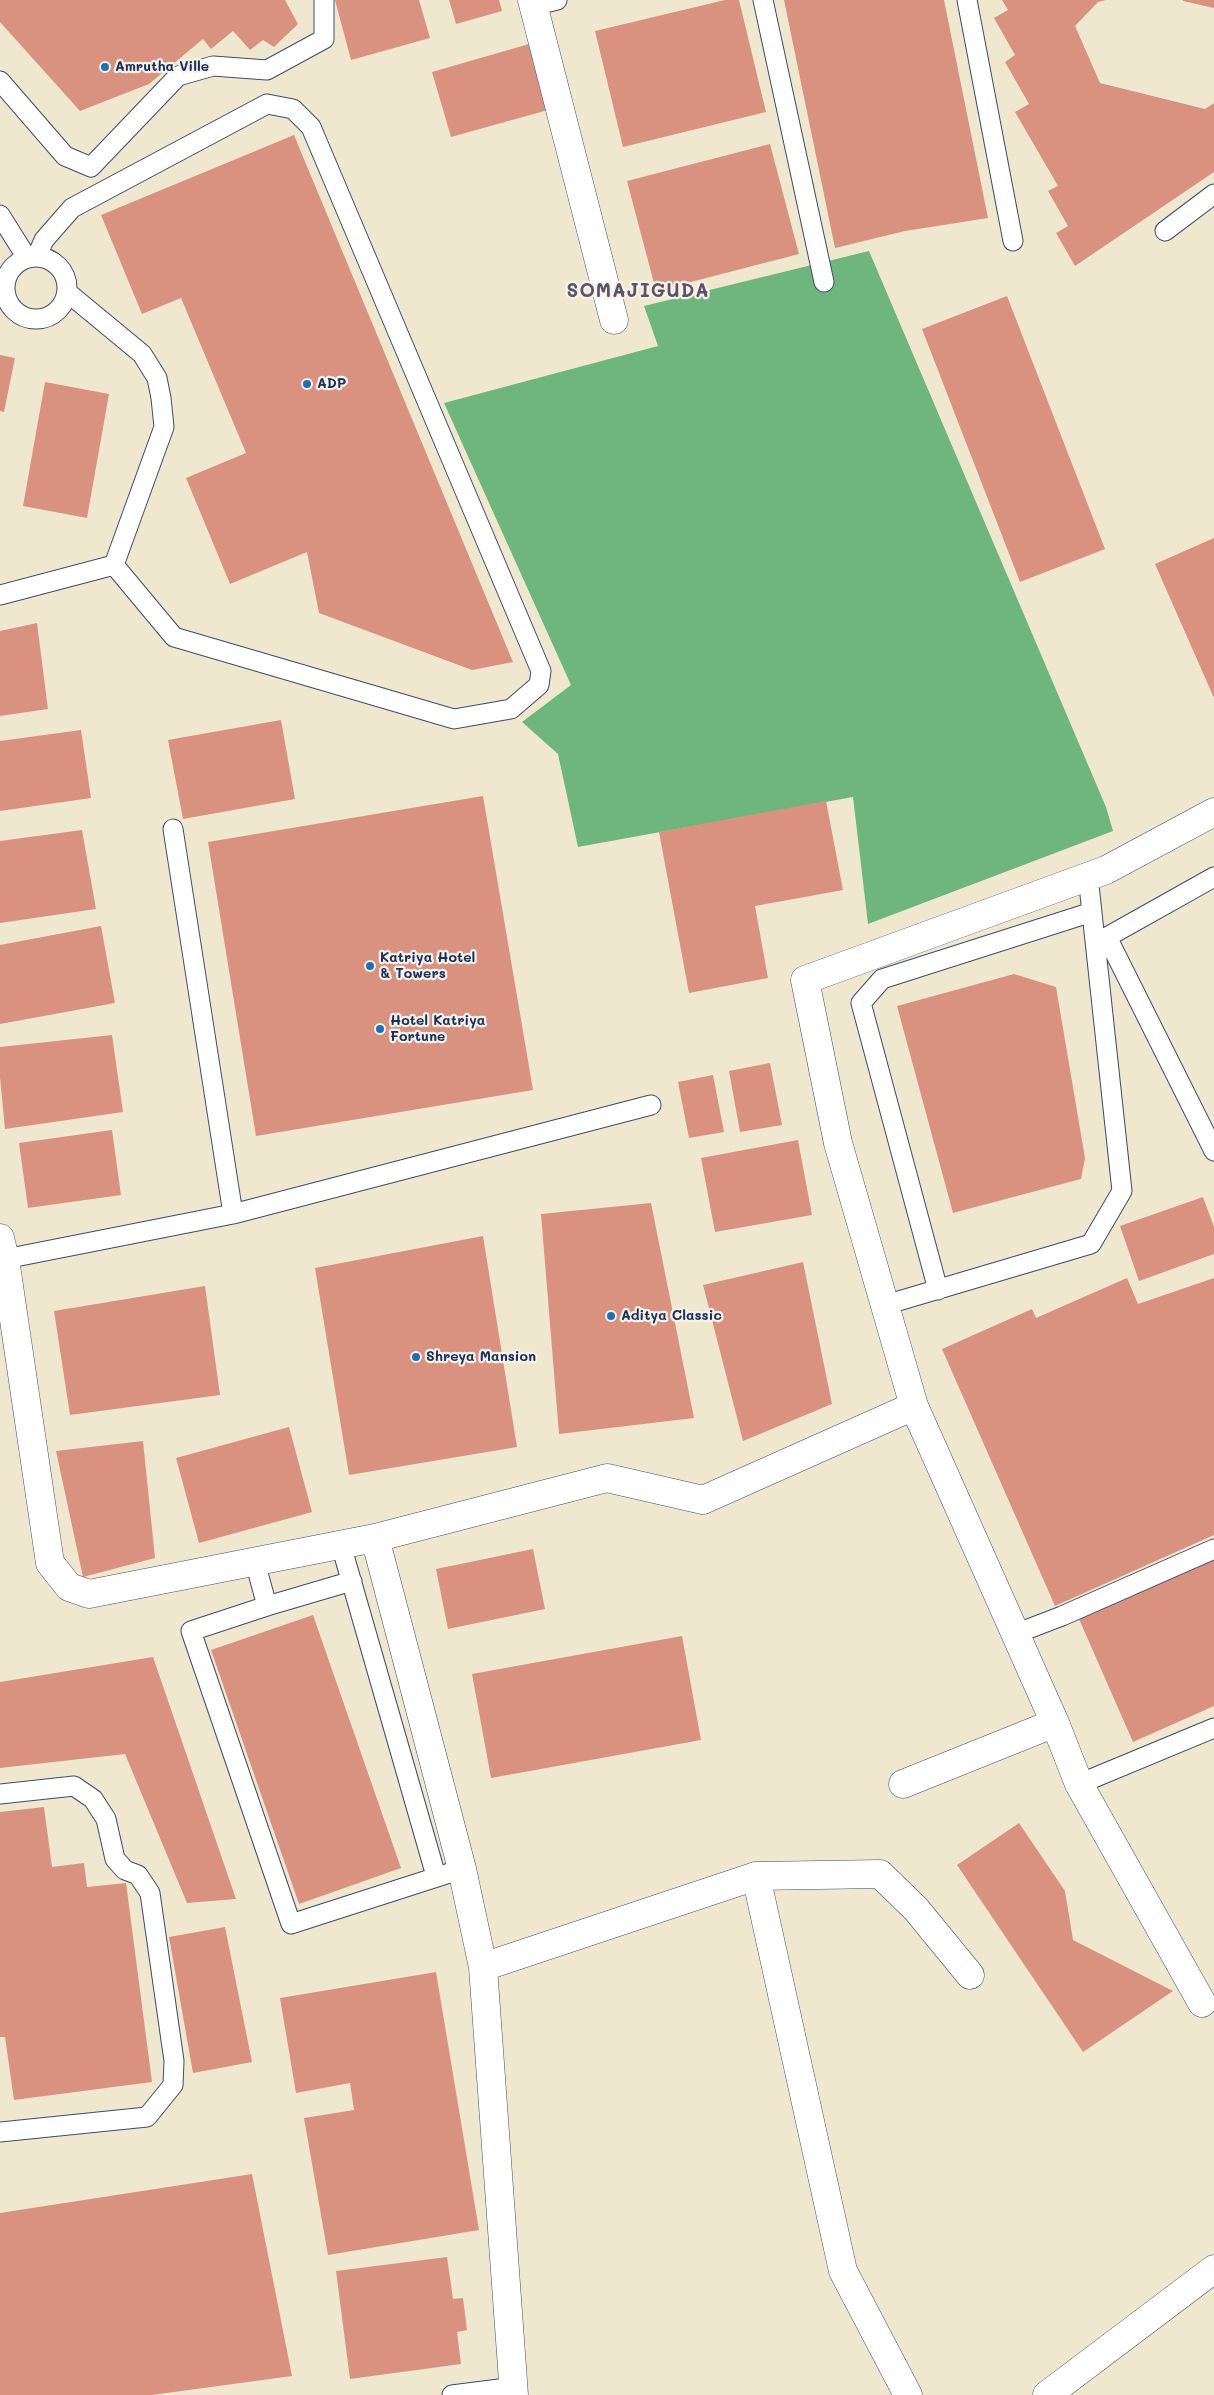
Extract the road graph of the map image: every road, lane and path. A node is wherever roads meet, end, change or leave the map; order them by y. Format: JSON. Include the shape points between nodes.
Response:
{"nodes":[{"id":1,"x":324,"y":0,"type":"edge"},
{"id":2,"x":763,"y":0,"type":"edge"},
{"id":3,"x":967,"y":0,"type":"edge"},
{"id":4,"x":541,"y":2,"type":"edge"},
{"id":5,"x":0,"y":81,"type":"edge"},
{"id":6,"x":1214,"y":194,"type":"edge"},
{"id":7,"x":0,"y":215,"type":"edge"},
{"id":8,"x":1165,"y":231,"type":"dead end"},
{"id":9,"x":1013,"y":241,"type":"dead end"},
{"id":10,"x":32,"y":257,"type":"junction"},
{"id":11,"x":824,"y":282,"type":"dead end"},
{"id":12,"x":67,"y":292,"type":"junction"},
{"id":13,"x":614,"y":320,"type":"dead end"},
{"id":14,"x":114,"y":565,"type":"junction"},
{"id":15,"x":0,"y":595,"type":"edge"},
{"id":16,"x":1214,"y":812,"type":"edge"},
{"id":17,"x":173,"y":829,"type":"dead end"},
{"id":18,"x":1088,"y":876,"type":"junction"},
{"id":19,"x":1214,"y":877,"type":"edge"},
{"id":20,"x":1092,"y":912,"type":"junction"},
{"id":21,"x":651,"y":1105,"type":"dead end"},
{"id":22,"x":1214,"y":1151,"type":"edge"},
{"id":23,"x":233,"y":1214,"type":"junction"},
{"id":24,"x":3,"y":1248,"type":"edge"},
{"id":25,"x":938,"y":1290,"type":"junction"},
{"id":26,"x":885,"y":1305,"type":"junction"},
{"id":27,"x":914,"y":1406,"type":"junction"},
{"id":28,"x":376,"y":1538,"type":"junction"},
{"id":29,"x":341,"y":1545,"type":"junction"},
{"id":30,"x":1214,"y":1549,"type":"edge"},
{"id":31,"x":255,"y":1562,"type":"junction"},
{"id":32,"x":352,"y":1581,"type":"junction"},
{"id":33,"x":267,"y":1606,"type":"junction"},
{"id":34,"x":1015,"y":1634,"type":"junction"},
{"id":35,"x":1055,"y":1723,"type":"junction"},
{"id":36,"x":1214,"y":1728,"type":"edge"},
{"id":37,"x":903,"y":1784,"type":"dead end"},
{"id":38,"x":1079,"y":1784,"type":"junction"},
{"id":39,"x":0,"y":1794,"type":"edge"},
{"id":40,"x":462,"y":1869,"type":"junction"},
{"id":41,"x":436,"y":1876,"type":"junction"},
{"id":42,"x":756,"y":1876,"type":"junction"},
{"id":43,"x":483,"y":1967,"type":"junction"},
{"id":44,"x":970,"y":1974,"type":"dead end"},
{"id":45,"x":1202,"y":2003,"type":"dead end"},
{"id":46,"x":0,"y":2132,"type":"edge"},
{"id":47,"x":1214,"y":2269,"type":"edge"},
{"id":48,"x":514,"y":2391,"type":"edge"},
{"id":49,"x":452,"y":2395,"type":"edge"},
{"id":50,"x":908,"y":2395,"type":"edge"},
{"id":51,"x":1047,"y":2395,"type":"edge"}],
"edges":[{"from":1,"to":5,"type":"lane","via":[[324,39],[267,70],[213,66],[178,76],[91,167],[65,156]]},
{"from":2,"to":11,"type":"lane"},
{"from":3,"to":9,"type":"lane"},
{"from":4,"to":13,"type":"street"},
{"from":6,"to":8,"type":"lane"},
{"from":7,"to":10,"type":"lane"},
{"from":10,"to":12,"type":"lane","via":[[56,264],[67,282]]},
{"from":10,"to":12,"type":"lane","via":[[18,262],[6,279],[7,299],[20,314],[29,319],[50,316],[58,310]]},
{"from":10,"to":14,"type":"lane","via":[[72,208],[267,104],[293,109],[311,127],[541,671],[539,685],[511,709],[454,719],[174,638]]},
{"from":12,"to":14,"type":"lane","via":[[142,354],[157,378],[161,398],[164,427]]},
{"from":14,"to":15,"type":"lane"},
{"from":16,"to":18,"type":"street","via":[[1106,870]]},
{"from":17,"to":23,"type":"lane"},
{"from":18,"to":20,"type":"lane"},
{"from":18,"to":26,"type":"street","via":[[805,980],[838,1144]]},
{"from":19,"to":22,"type":"lane","via":[[1107,937]]},
{"from":20,"to":25,"type":"lane","via":[[1122,1191],[1091,1244]]},
{"from":20,"to":25,"type":"lane","via":[[882,979],[861,1003]]},
{"from":21,"to":23,"type":"lane"},
{"from":23,"to":24,"type":"lane"},
{"from":24,"to":31,"type":"street","via":[[50,1563],[69,1588],[89,1594]]},
{"from":25,"to":26,"type":"lane"},
{"from":26,"to":27,"type":"street"},
{"from":27,"to":28,"type":"street","via":[[703,1500],[607,1478]]},
{"from":27,"to":34,"type":"street"},
{"from":28,"to":29,"type":"street"},
{"from":28,"to":40,"type":"street"},
{"from":29,"to":31,"type":"street"},
{"from":29,"to":32,"type":"lane"},
{"from":30,"to":34,"type":"lane"},
{"from":31,"to":33,"type":"lane"},
{"from":32,"to":33,"type":"lane"},
{"from":32,"to":41,"type":"lane"},
{"from":33,"to":41,"type":"lane","via":[[191,1631],[291,1924]]},
{"from":34,"to":35,"type":"street"},
{"from":35,"to":37,"type":"street"},
{"from":35,"to":38,"type":"street"},
{"from":36,"to":38,"type":"lane"},
{"from":38,"to":45,"type":"street"},
{"from":39,"to":46,"type":"lane","via":[[74,1786],[92,1799],[106,1819],[115,1859],[125,1870],[138,1875],[150,1893],[174,2061],[173,2085],[146,2117]]},
{"from":40,"to":41,"type":"lane"},
{"from":40,"to":43,"type":"street"},
{"from":42,"to":43,"type":"street"},
{"from":42,"to":44,"type":"street","via":[[880,1874],[916,1908]]},
{"from":42,"to":50,"type":"street","via":[[843,2271]]},
{"from":43,"to":48,"type":"street"},
{"from":47,"to":51,"type":"street"},
{"from":48,"to":49,"type":"lane"}]}
